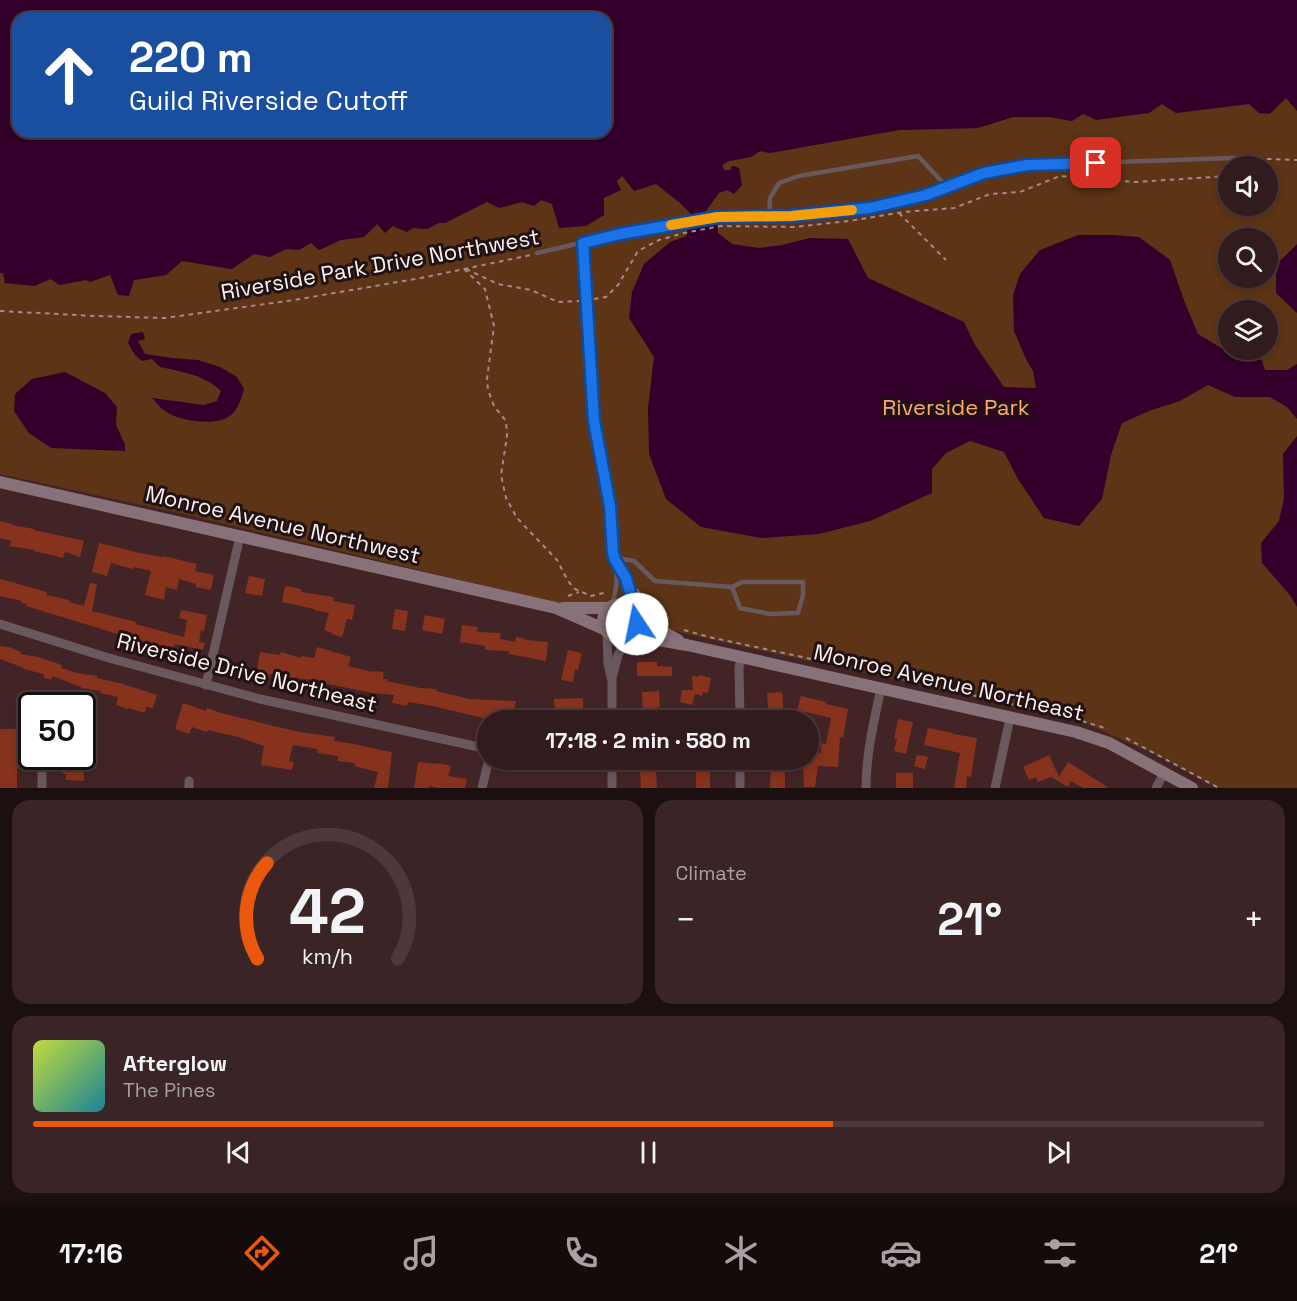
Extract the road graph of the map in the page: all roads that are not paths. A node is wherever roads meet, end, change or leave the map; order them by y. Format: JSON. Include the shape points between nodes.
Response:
{"nodes":[{"id":1,"x":1218,"y":159,"type":"edge"},
{"id":2,"x":947,"y":187,"type":"junction"},
{"id":3,"x":769,"y":216,"type":"junction"},
{"id":4,"x":583,"y":243,"type":"junction"},
{"id":5,"x":537,"y":253,"type":"road end"},
{"id":6,"x":0,"y":482,"type":"edge"},
{"id":7,"x":240,"y":536,"type":"junction"},
{"id":8,"x":615,"y":560,"type":"junction"},
{"id":9,"x":732,"y":587,"type":"junction"},
{"id":10,"x":609,"y":607,"type":"junction"},
{"id":11,"x":556,"y":608,"type":"junction"},
{"id":12,"x":635,"y":612,"type":"junction"},
{"id":13,"x":0,"y":624,"type":"edge"},
{"id":14,"x":606,"y":631,"type":"junction"},
{"id":15,"x":629,"y":636,"type":"junction"},
{"id":16,"x":687,"y":645,"type":"junction"},
{"id":17,"x":742,"y":657,"type":"junction"},
{"id":18,"x":612,"y":681,"type":"junction"},
{"id":19,"x":206,"y":685,"type":"junction"},
{"id":20,"x":881,"y":688,"type":"junction"},
{"id":21,"x":612,"y":710,"type":"edge"},
{"id":22,"x":740,"y":710,"type":"edge"},
{"id":23,"x":1010,"y":718,"type":"junction"},
{"id":24,"x":477,"y":747,"type":"edge"},
{"id":25,"x":42,"y":770,"type":"edge"},
{"id":26,"x":486,"y":770,"type":"edge"},
{"id":27,"x":612,"y":770,"type":"edge"},
{"id":28,"x":740,"y":770,"type":"edge"},
{"id":29,"x":1164,"y":774,"type":"junction"},
{"id":30,"x":42,"y":788,"type":"edge"},
{"id":31,"x":482,"y":788,"type":"edge"},
{"id":32,"x":612,"y":788,"type":"edge"},
{"id":33,"x":740,"y":788,"type":"edge"},
{"id":34,"x":866,"y":788,"type":"edge"},
{"id":35,"x":995,"y":788,"type":"edge"},
{"id":36,"x":1156,"y":788,"type":"edge"},
{"id":37,"x":1192,"y":788,"type":"edge"}],
"edges":[{"from":1,"to":2,"type":"lane","name":"Riverside Park Drive Northwest","via":[[1027,165],[984,173]]},
{"from":2,"to":3,"type":"lane","name":"Riverside Park Drive Northwest","via":[[870,208]]},
{"from":2,"to":3,"type":"lane","via":[[918,156],[799,176],[779,183],[770,198]]},
{"from":3,"to":4,"type":"lane","name":"Riverside Park Drive Northwest","via":[[718,217]]},
{"from":4,"to":5,"type":"lane","name":"Riverside Park Drive Northwest"},
{"from":4,"to":8,"type":"lane","via":[[594,421],[610,506]]},
{"from":6,"to":7,"type":"main road","name":"Monroe Avenue Northwest"},
{"from":7,"to":11,"type":"main road","name":"Monroe Avenue Northwest"},
{"from":7,"to":19,"type":"street"},
{"from":8,"to":9,"type":"lane","via":[[634,561],[659,582]]},
{"from":8,"to":10,"type":"lane","via":[[616,591]]},
{"from":8,"to":12,"type":"lane","via":[[626,578]]},
{"from":9,"to":9,"type":"lane","via":[[740,608],[770,614],[798,613],[803,595],[803,582],[742,582]]},
{"from":10,"to":11,"type":"main road","name":"Monroe Avenue Northwest"},
{"from":10,"to":12,"type":"main road","via":[[621,603]]},
{"from":10,"to":14,"type":"main road","via":[[603,617]]},
{"from":11,"to":14,"type":"main road","name":"Monroe Avenue Northwest"},
{"from":12,"to":15,"type":"main road","via":[[637,624]]},
{"from":12,"to":16,"type":"main road","name":"Monroe Avenue Northeast"},
{"from":13,"to":19,"type":"street","name":"Riverside Drive Northeast"},
{"from":14,"to":15,"type":"main road","via":[[617,638]]},
{"from":14,"to":18,"type":"street"},
{"from":15,"to":16,"type":"main road","name":"Monroe Avenue Northeast"},
{"from":15,"to":18,"type":"street","via":[[618,655]]},
{"from":16,"to":17,"type":"main road","name":"Monroe Avenue Northeast"},
{"from":17,"to":20,"type":"main road","name":"Monroe Avenue Northeast"},
{"from":17,"to":22,"type":"street"},
{"from":18,"to":21,"type":"street"},
{"from":19,"to":24,"type":"street","name":"Riverside Drive Northeast"},
{"from":20,"to":23,"type":"main road","name":"Monroe Avenue Northeast"},
{"from":20,"to":34,"type":"street","via":[[868,752]]},
{"from":23,"to":29,"type":"main road","name":"Monroe Avenue Northeast","via":[[1094,737]]},
{"from":23,"to":35,"type":"street"},
{"from":25,"to":30,"type":"street"},
{"from":26,"to":31,"type":"street"},
{"from":27,"to":32,"type":"street"},
{"from":28,"to":33,"type":"street"},
{"from":29,"to":36,"type":"street"},
{"from":29,"to":37,"type":"main road","name":"Monroe Avenue Northeast"}]}
